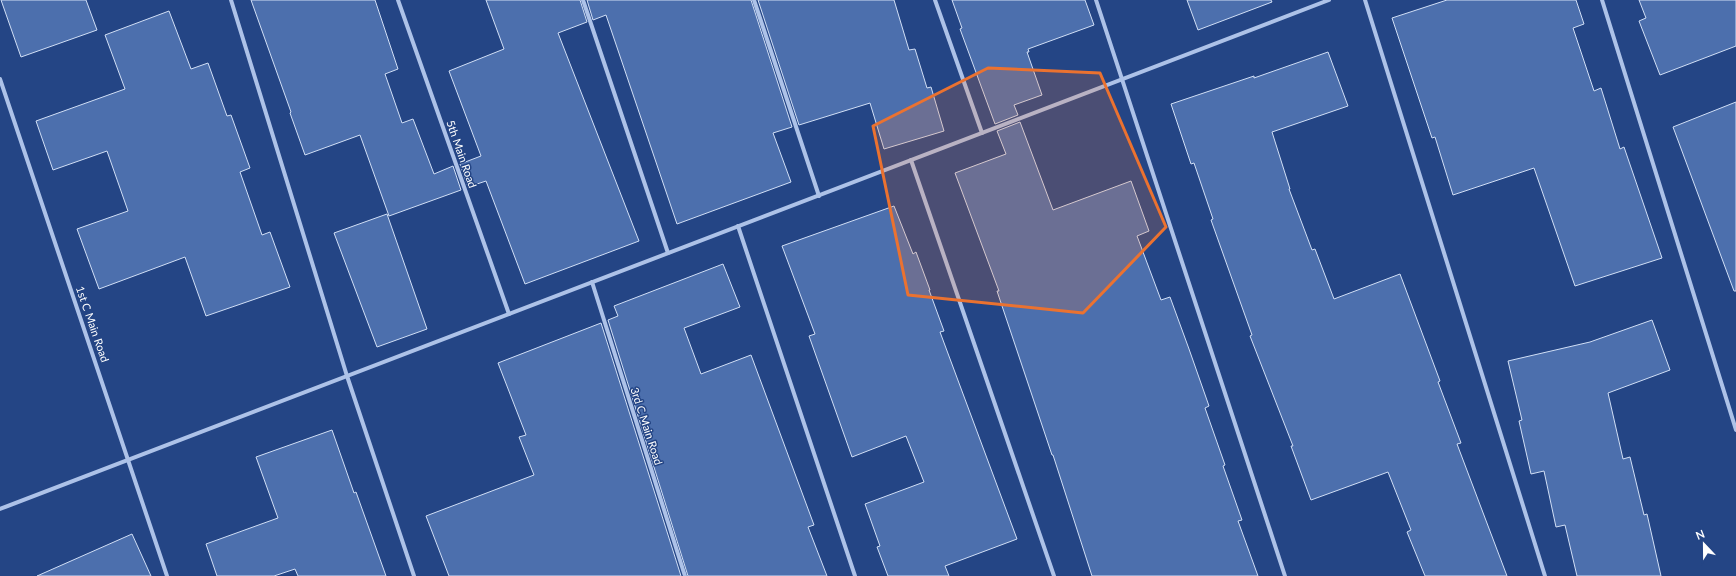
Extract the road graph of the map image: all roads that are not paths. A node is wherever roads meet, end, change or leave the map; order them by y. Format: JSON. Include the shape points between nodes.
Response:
{"nodes":[{"id":1,"x":232,"y":0,"type":"edge"},
{"id":2,"x":398,"y":0,"type":"edge"},
{"id":3,"x":583,"y":0,"type":"edge"},
{"id":4,"x":754,"y":0,"type":"edge"},
{"id":5,"x":935,"y":0,"type":"edge"},
{"id":6,"x":1096,"y":0,"type":"edge"},
{"id":7,"x":1329,"y":0,"type":"edge"},
{"id":8,"x":1365,"y":0,"type":"edge"},
{"id":9,"x":1602,"y":0,"type":"edge"},
{"id":10,"x":0,"y":79,"type":"edge"},
{"id":11,"x":1122,"y":79,"type":"junction"},
{"id":12,"x":982,"y":133,"type":"junction"},
{"id":13,"x":911,"y":160,"type":"junction"},
{"id":14,"x":819,"y":196,"type":"junction"},
{"id":15,"x":738,"y":226,"type":"junction"},
{"id":16,"x":668,"y":253,"type":"junction"},
{"id":17,"x":592,"y":282,"type":"junction"},
{"id":18,"x":509,"y":314,"type":"junction"},
{"id":19,"x":347,"y":376,"type":"junction"},
{"id":20,"x":1736,"y":430,"type":"edge"},
{"id":21,"x":129,"y":460,"type":"junction"},
{"id":22,"x":0,"y":509,"type":"edge"},
{"id":23,"x":167,"y":576,"type":"edge"},
{"id":24,"x":414,"y":576,"type":"edge"},
{"id":25,"x":685,"y":576,"type":"edge"},
{"id":26,"x":854,"y":576,"type":"edge"},
{"id":27,"x":1054,"y":576,"type":"edge"},
{"id":28,"x":1285,"y":576,"type":"edge"},
{"id":29,"x":1545,"y":576,"type":"edge"}],
"edges":[{"from":1,"to":19,"type":"street"},
{"from":2,"to":18,"type":"street","name":"5th Main Road"},
{"from":3,"to":16,"type":"street"},
{"from":4,"to":14,"type":"street"},
{"from":5,"to":12,"type":"street"},
{"from":6,"to":11,"type":"street"},
{"from":7,"to":11,"type":"street"},
{"from":8,"to":29,"type":"street"},
{"from":9,"to":20,"type":"street"},
{"from":10,"to":21,"type":"street","name":"1st C Main Road"},
{"from":11,"to":12,"type":"street"},
{"from":11,"to":28,"type":"street"},
{"from":12,"to":13,"type":"street"},
{"from":13,"to":14,"type":"street"},
{"from":13,"to":27,"type":"street"},
{"from":14,"to":15,"type":"street"},
{"from":15,"to":16,"type":"street"},
{"from":15,"to":26,"type":"street"},
{"from":16,"to":17,"type":"street"},
{"from":17,"to":18,"type":"street"},
{"from":17,"to":25,"type":"street","name":"3rd C Main Road"},
{"from":18,"to":19,"type":"street"},
{"from":19,"to":21,"type":"street"},
{"from":19,"to":24,"type":"street"},
{"from":21,"to":22,"type":"street"},
{"from":21,"to":23,"type":"street","name":"1st C Main Road"}]}
